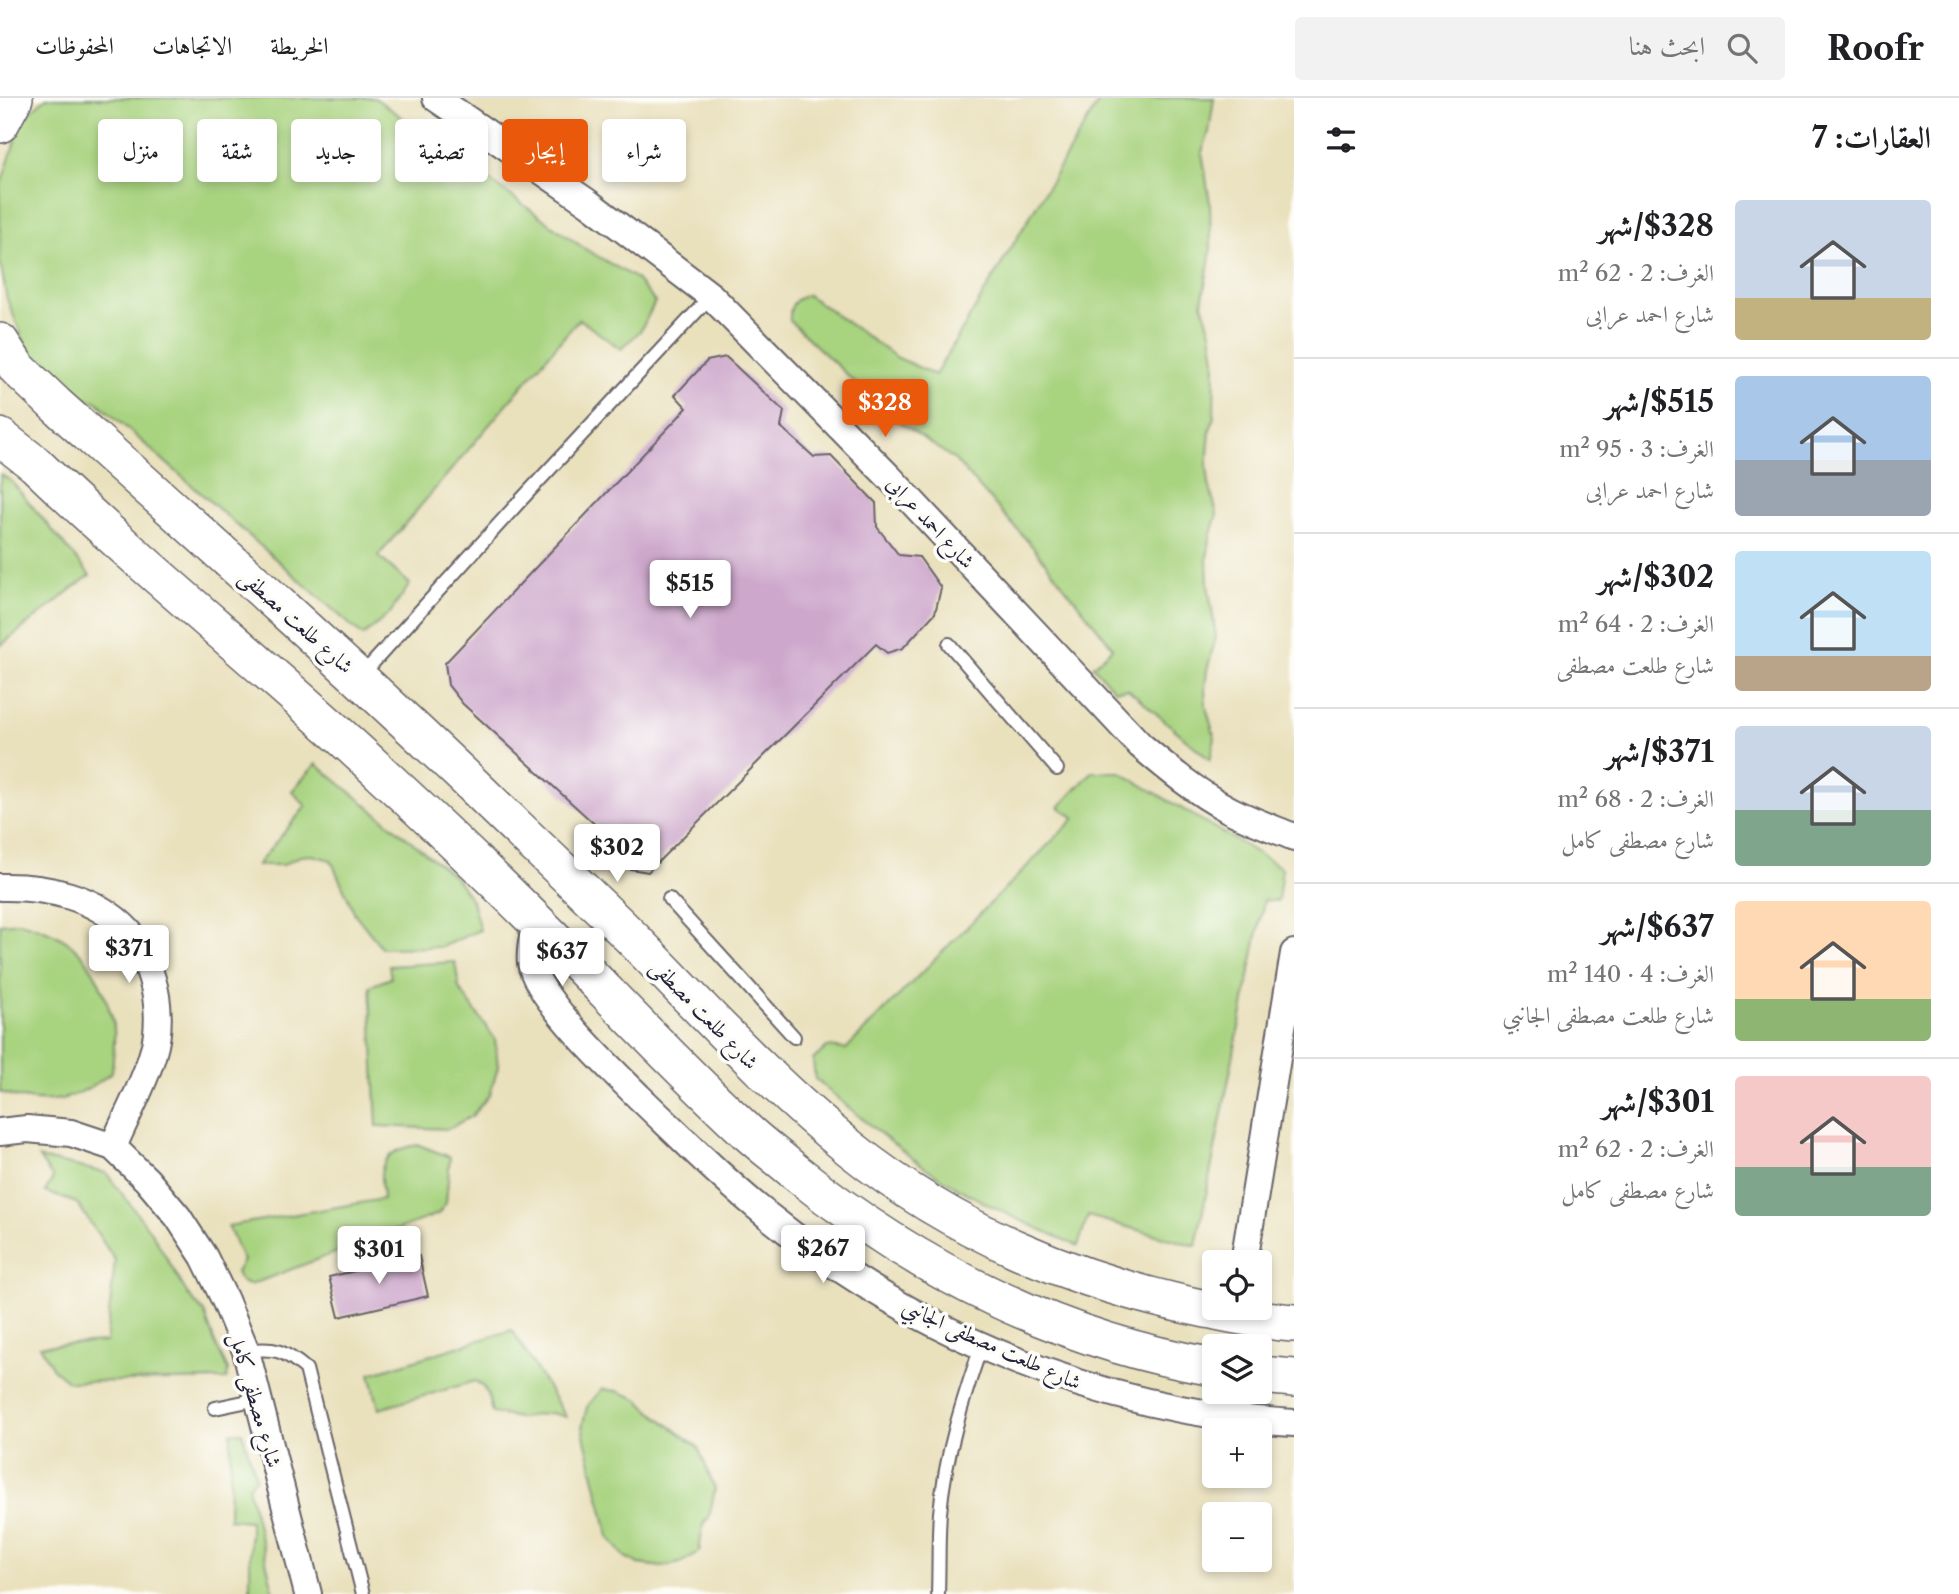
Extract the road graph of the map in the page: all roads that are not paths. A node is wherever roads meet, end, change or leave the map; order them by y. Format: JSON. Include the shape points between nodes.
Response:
{"nodes":[{"id":1,"x":13,"y":98,"type":"edge"},
{"id":2,"x":436,"y":98,"type":"edge"},
{"id":3,"x":0,"y":124,"type":"edge"},
{"id":4,"x":711,"y":296,"type":"junction"},
{"id":5,"x":0,"y":342,"type":"edge"},
{"id":6,"x":0,"y":437,"type":"edge"},
{"id":7,"x":949,"y":644,"type":"dead end"},
{"id":8,"x":360,"y":677,"type":"junction"},
{"id":9,"x":1057,"y":769,"type":"dead end"},
{"id":10,"x":1294,"y":837,"type":"edge"},
{"id":11,"x":0,"y":887,"type":"edge"},
{"id":12,"x":669,"y":899,"type":"dead end"},
{"id":13,"x":536,"y":921,"type":"junction"},
{"id":14,"x":1294,"y":953,"type":"edge"},
{"id":15,"x":794,"y":1037,"type":"dead end"},
{"id":16,"x":0,"y":1132,"type":"edge"},
{"id":17,"x":113,"y":1147,"type":"junction"},
{"id":18,"x":1246,"y":1250,"type":"edge"},
{"id":19,"x":1202,"y":1306,"type":"edge"},
{"id":20,"x":1272,"y":1318,"type":"edge"},
{"id":21,"x":1294,"y":1323,"type":"edge"},
{"id":22,"x":982,"y":1345,"type":"junction"},
{"id":23,"x":246,"y":1351,"type":"junction"},
{"id":24,"x":1202,"y":1364,"type":"edge"},
{"id":25,"x":1272,"y":1376,"type":"edge"},
{"id":26,"x":1294,"y":1378,"type":"edge"},
{"id":27,"x":258,"y":1399,"type":"junction"},
{"id":28,"x":215,"y":1408,"type":"dead end"},
{"id":29,"x":1294,"y":1423,"type":"edge"},
{"id":30,"x":308,"y":1594,"type":"edge"},
{"id":31,"x":363,"y":1594,"type":"edge"},
{"id":32,"x":938,"y":1594,"type":"edge"}],
"edges":[{"from":1,"to":3,"type":"street"},
{"from":2,"to":4,"type":"street","name":"شارع احمد عرابى","via":[[590,204]]},
{"from":4,"to":8,"type":"lane"},
{"from":4,"to":10,"type":"street","name":"شارع احمد عرابى","via":[[888,475],[1140,745],[1208,797]]},
{"from":5,"to":8,"type":"street","name":"شارع طلعت مصطفى","via":[[17,368],[55,405]]},
{"from":6,"to":13,"type":"street","via":[[384,775]]},
{"from":7,"to":9,"type":"lane"},
{"from":8,"to":19,"type":"street","name":"شارع طلعت مصطفى","via":[[629,936],[761,1071],[853,1151],[943,1212],[1050,1264],[1154,1298]]},
{"from":11,"to":17,"type":"street","via":[[31,886],[67,894],[100,909],[129,932],[145,959],[158,1021],[153,1053]]},
{"from":12,"to":15,"type":"lane"},
{"from":13,"to":22,"type":"street","name":"شارع طلعت مصطفى الجانبي","via":[[530,959],[544,995],[617,1075],[707,1162],[766,1214],[848,1274]]},
{"from":13,"to":24,"type":"street","via":[[744,1129],[824,1195],[902,1249],[1033,1315],[1139,1351]]},
{"from":14,"to":18,"type":"street"},
{"from":16,"to":17,"type":"street","name":"شارع مصطفى كامل","via":[[71,1133]]},
{"from":17,"to":23,"type":"street","name":"شارع مصطفى كامل","via":[[178,1217],[204,1257]]},
{"from":20,"to":21,"type":"street","name":"شارع طلعت مصطفى"},
{"from":22,"to":29,"type":"street","name":"شارع طلعت مصطفى الجانبي","via":[[1116,1395],[1185,1411]]},
{"from":22,"to":32,"type":"lane","via":[[949,1455],[940,1512]]},
{"from":23,"to":27,"type":"street","name":"شارع مصطفى كامل"},
{"from":23,"to":31,"type":"lane","via":[[268,1348],[289,1354],[306,1369]]},
{"from":25,"to":26,"type":"street"},
{"from":27,"to":28,"type":"lane"},
{"from":27,"to":30,"type":"street","name":"شارع مصطفى كامل"}]}
